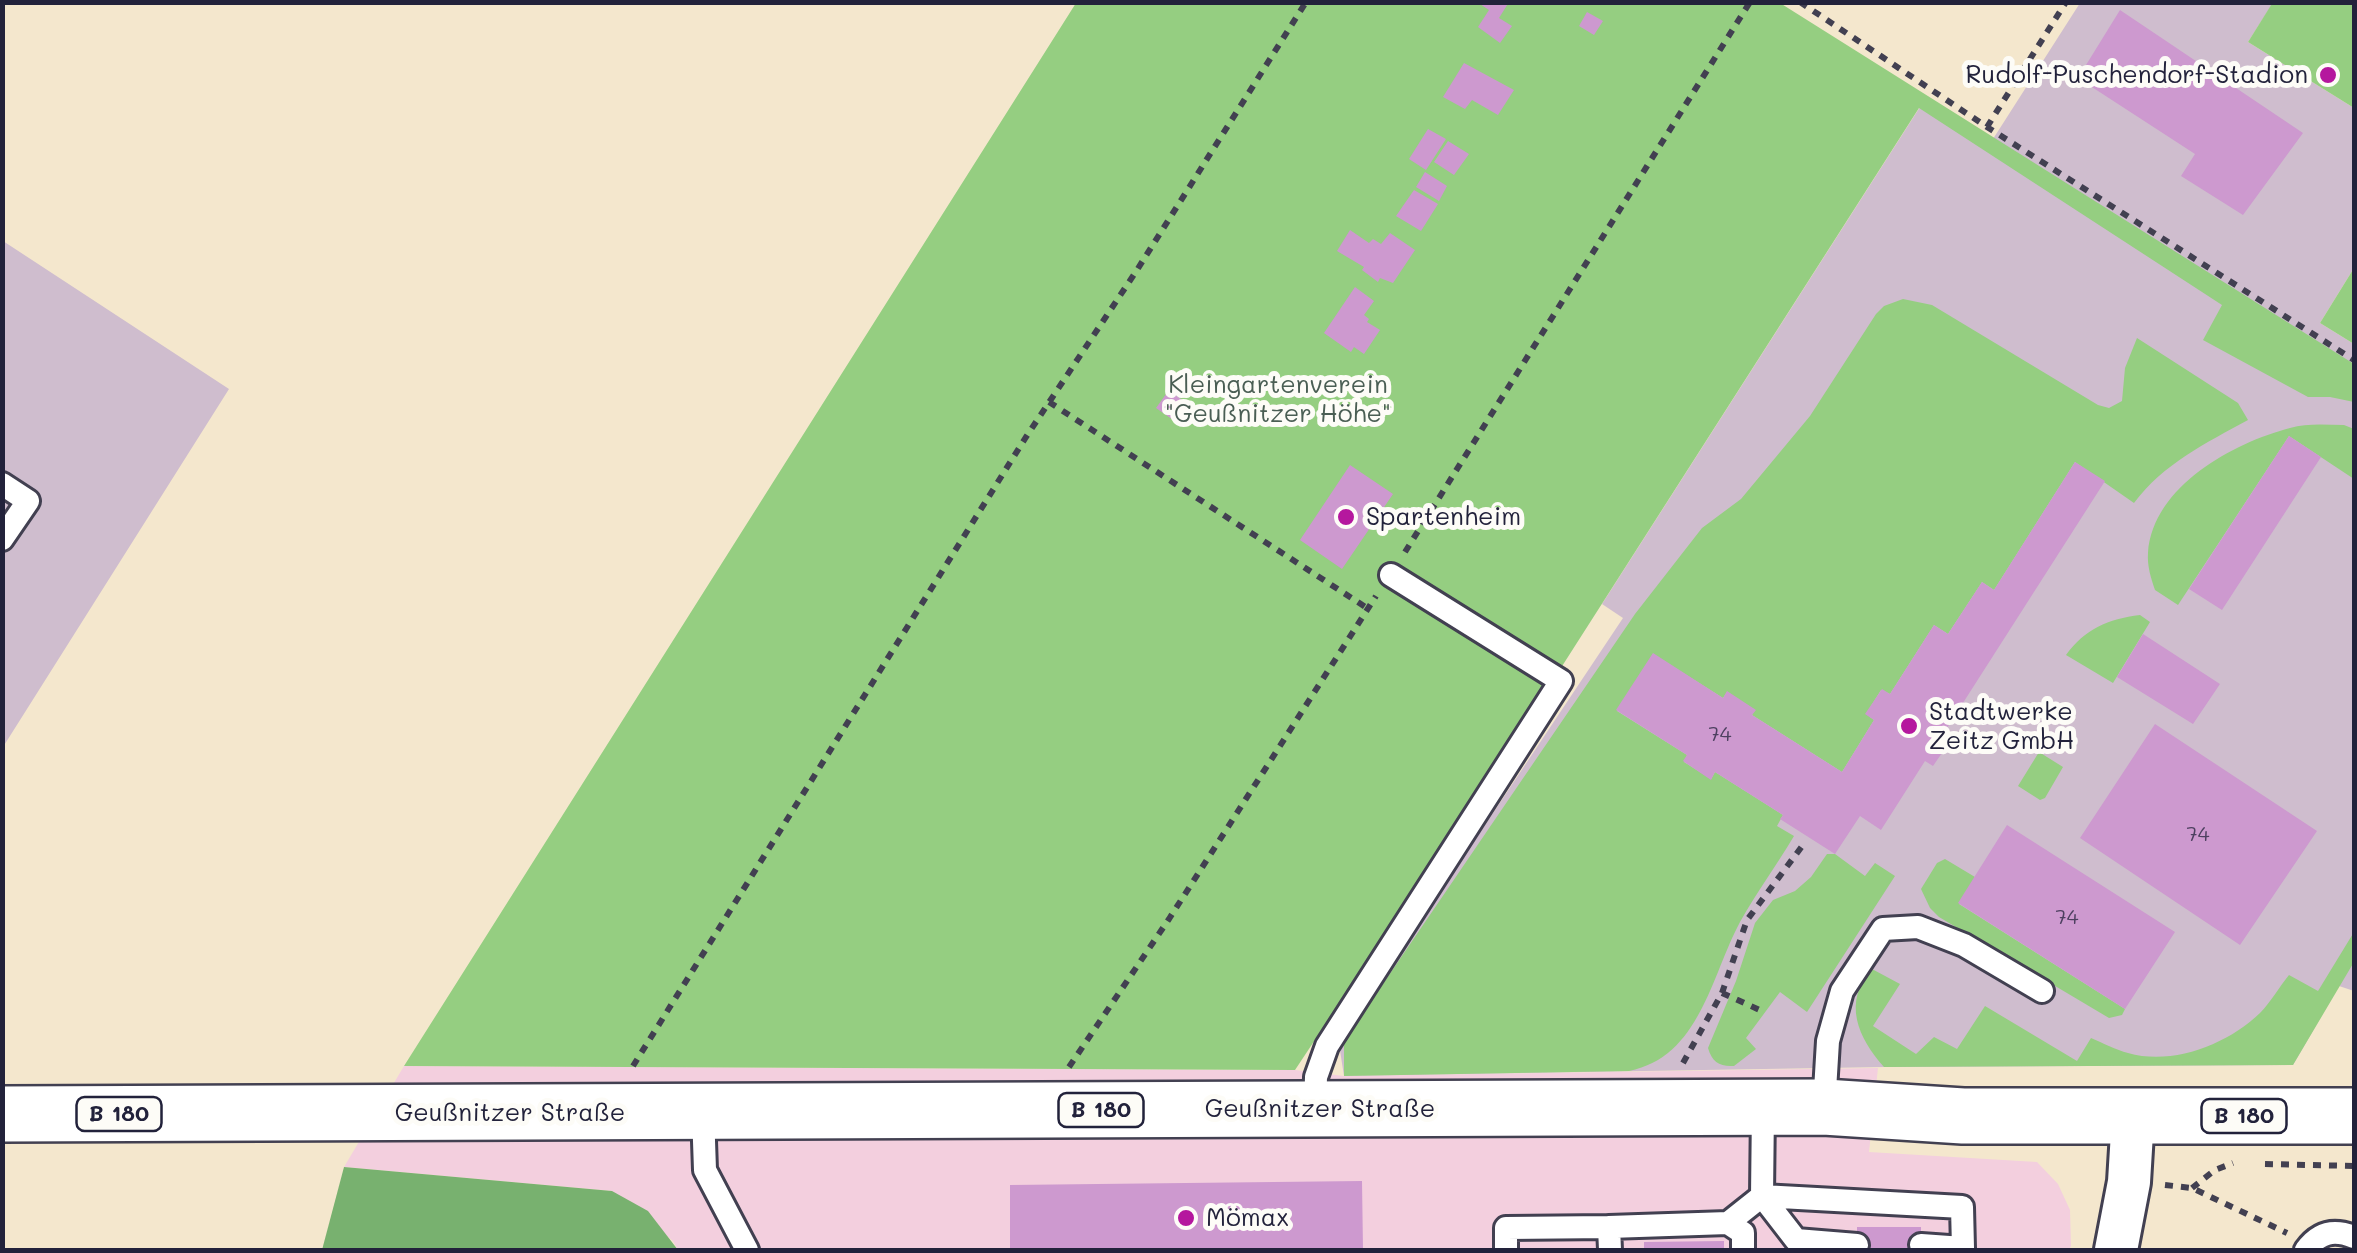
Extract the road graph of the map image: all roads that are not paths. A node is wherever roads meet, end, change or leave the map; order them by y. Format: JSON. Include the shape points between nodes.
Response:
{"nodes":[{"id":1,"x":2,"y":484,"type":"edge"},
{"id":2,"x":2,"y":539,"type":"edge"},
{"id":3,"x":1391,"y":575,"type":"dead end"},
{"id":4,"x":2042,"y":991,"type":"dead end"},
{"id":5,"x":1824,"y":1107,"type":"junction"},
{"id":6,"x":1764,"y":1108,"type":"junction"},
{"id":7,"x":1315,"y":1109,"type":"junction"},
{"id":8,"x":702,"y":1112,"type":"junction"},
{"id":9,"x":2,"y":1114,"type":"edge"},
{"id":10,"x":2133,"y":1116,"type":"junction"},
{"id":11,"x":2354,"y":1116,"type":"edge"},
{"id":12,"x":1762,"y":1196,"type":"junction"},
{"id":13,"x":1728,"y":1223,"type":"junction"},
{"id":14,"x":2354,"y":1237,"type":"edge"},
{"id":15,"x":1610,"y":1239,"type":"edge"},
{"id":16,"x":1857,"y":1244,"type":"dead end"},
{"id":17,"x":1795,"y":1245,"type":"edge"},
{"id":18,"x":1921,"y":1245,"type":"dead end"},
{"id":19,"x":2308,"y":1247,"type":"edge"},
{"id":20,"x":1963,"y":1249,"type":"edge"},
{"id":21,"x":747,"y":1250,"type":"edge"},
{"id":22,"x":1506,"y":1250,"type":"edge"},
{"id":23,"x":1743,"y":1250,"type":"edge"},
{"id":24,"x":2116,"y":1250,"type":"edge"}],
"edges":[{"from":1,"to":2,"type":"lane","via":[[28,502]]},
{"from":3,"to":7,"type":"lane","via":[[1561,682],[1327,1046],[1316,1077]]},
{"from":4,"to":5,"type":"lane","via":[[1964,945],[1918,927],[1883,930],[1842,991],[1828,1041]]},
{"from":5,"to":6,"type":"main road","name":"Geußnitzer Straße","number":"B 180"},
{"from":5,"to":10,"type":"main road","name":"Geußnitzer Straße","number":"B 180"},
{"from":6,"to":7,"type":"main road","name":"Geußnitzer Straße","number":"B 180"},
{"from":6,"to":12,"type":"lane"},
{"from":7,"to":8,"type":"main road","name":"Geußnitzer Straße","number":"B 180"},
{"from":8,"to":9,"type":"main road","name":"Geußnitzer Straße","number":"B 180"},
{"from":8,"to":21,"type":"lane","via":[[705,1170]]},
{"from":10,"to":11,"type":"main road","name":"Geußnitzer Straße","number":"B 180"},
{"from":10,"to":24,"type":"street"},
{"from":12,"to":13,"type":"lane"},
{"from":12,"to":17,"type":"lane"},
{"from":12,"to":20,"type":"lane","via":[[1962,1207]]},
{"from":13,"to":15,"type":"lane"},
{"from":13,"to":23,"type":"lane","via":[[1743,1232]]},
{"from":14,"to":19,"type":"lane","via":[[2338,1231]]},
{"from":15,"to":22,"type":"lane","via":[[1506,1228]]},
{"from":16,"to":17,"type":"lane"},
{"from":18,"to":20,"type":"lane"}]}
